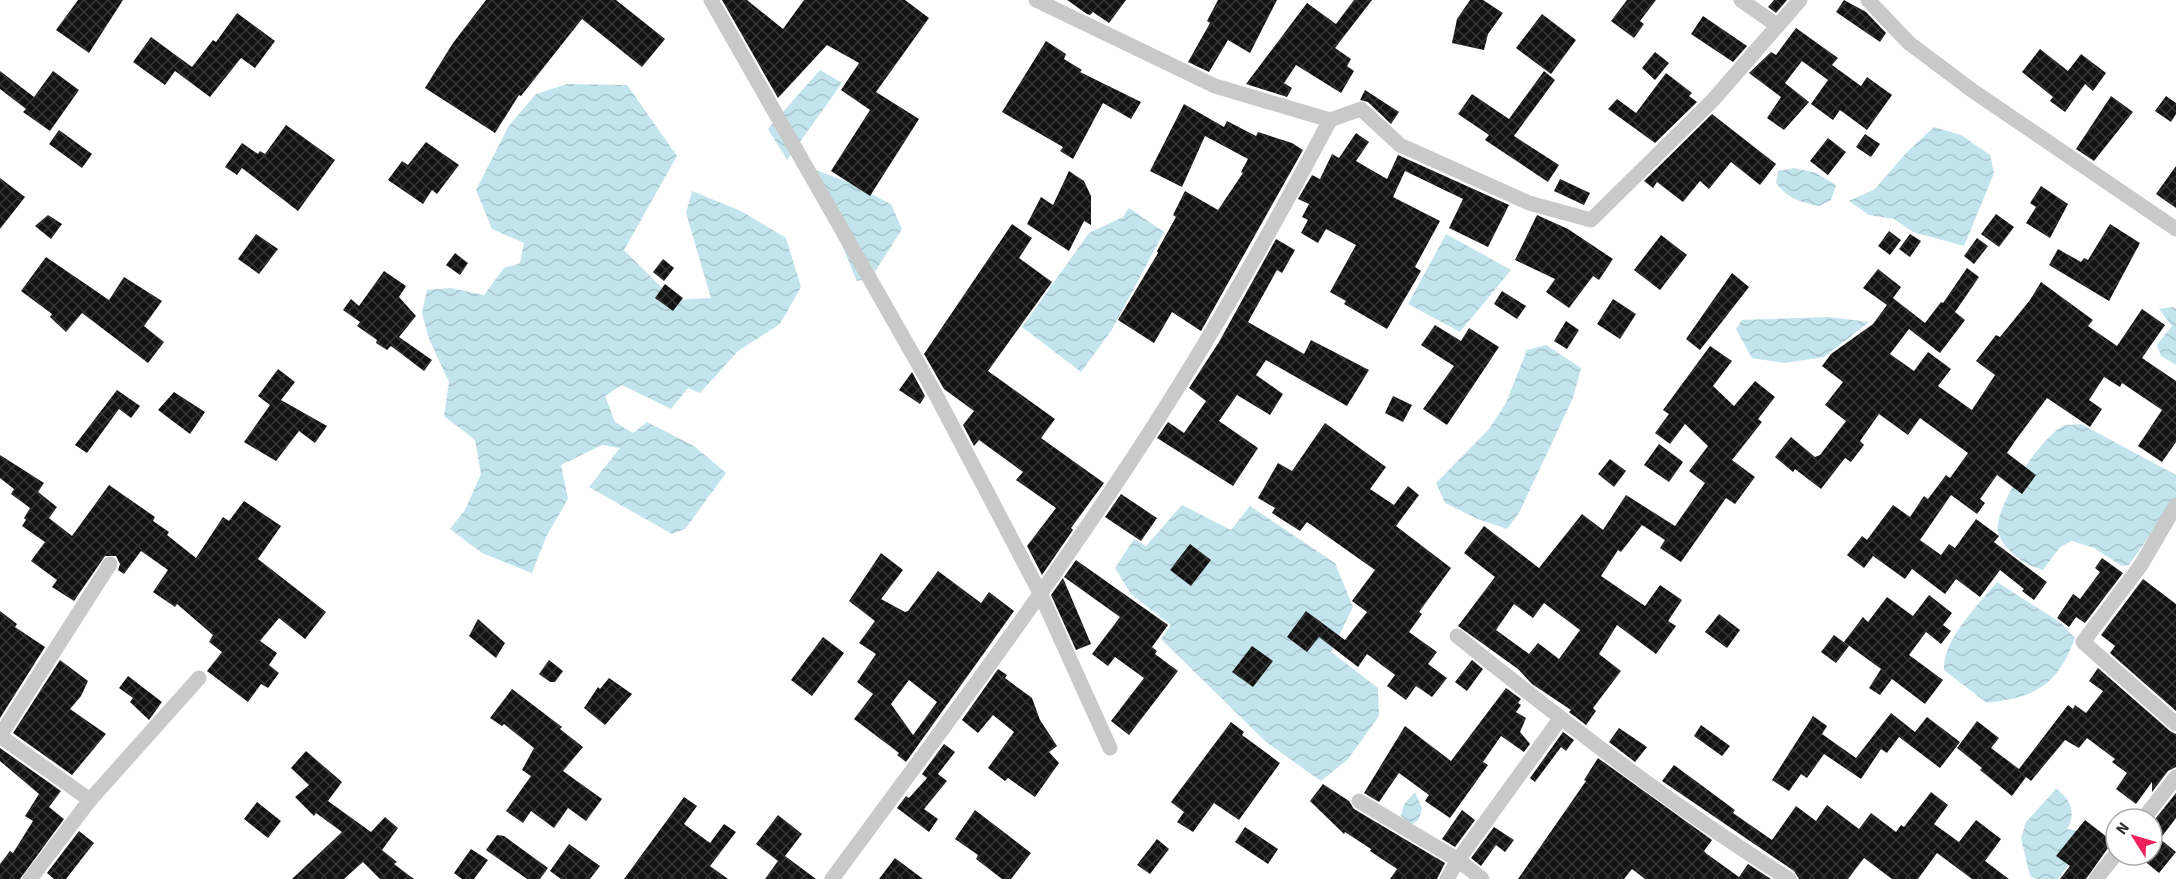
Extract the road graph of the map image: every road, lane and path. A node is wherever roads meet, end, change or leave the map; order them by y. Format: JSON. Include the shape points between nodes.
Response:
{"nodes":[{"id":1,"x":711,"y":0,"type":"edge"},
{"id":2,"x":1036,"y":0,"type":"edge"},
{"id":3,"x":1741,"y":0,"type":"edge"},
{"id":4,"x":1800,"y":0,"type":"edge"},
{"id":5,"x":1868,"y":0,"type":"edge"},
{"id":6,"x":1778,"y":26,"type":"junction"},
{"id":7,"x":1329,"y":120,"type":"junction"},
{"id":8,"x":2176,"y":229,"type":"edge"},
{"id":9,"x":2176,"y":505,"type":"edge"},
{"id":10,"x":110,"y":564,"type":"dead end"},
{"id":11,"x":1040,"y":593,"type":"junction"},
{"id":12,"x":1456,"y":636,"type":"dead end"},
{"id":13,"x":199,"y":678,"type":"dead end"},
{"id":14,"x":1560,"y":719,"type":"junction"},
{"id":15,"x":2176,"y":724,"type":"edge"},
{"id":16,"x":0,"y":736,"type":"edge"},
{"id":17,"x":1110,"y":748,"type":"dead end"},
{"id":18,"x":2176,"y":777,"type":"edge"},
{"id":19,"x":90,"y":800,"type":"junction"},
{"id":20,"x":1359,"y":801,"type":"dead end"},
{"id":21,"x":2152,"y":807,"type":"edge"},
{"id":22,"x":1458,"y":860,"type":"junction"},
{"id":23,"x":2106,"y":867,"type":"edge"},
{"id":24,"x":30,"y":879,"type":"edge"},
{"id":25,"x":832,"y":879,"type":"edge"},
{"id":26,"x":1447,"y":879,"type":"edge"},
{"id":27,"x":1482,"y":879,"type":"edge"},
{"id":28,"x":1789,"y":879,"type":"edge"},
{"id":29,"x":2096,"y":879,"type":"edge"}],
"edges":[{"from":1,"to":11,"type":"street","via":[[936,395]]},
{"from":2,"to":7,"type":"street","via":[[1215,86]]},
{"from":3,"to":6,"type":"street"},
{"from":4,"to":6,"type":"street"},
{"from":5,"to":8,"type":"street","via":[[1908,43]]},
{"from":6,"to":7,"type":"street","via":[[1713,100],[1591,220],[1529,203],[1400,145],[1361,109]]},
{"from":7,"to":11,"type":"street","via":[[1277,221],[1134,456]]},
{"from":9,"to":15,"type":"street","via":[[2141,565],[2083,642]]},
{"from":10,"to":16,"type":"street"},
{"from":11,"to":17,"type":"street"},
{"from":11,"to":25,"type":"street"},
{"from":12,"to":14,"type":"street"},
{"from":13,"to":19,"type":"street"},
{"from":14,"to":22,"type":"street"},
{"from":14,"to":28,"type":"street","via":[[1708,829]]},
{"from":16,"to":19,"type":"street"},
{"from":18,"to":21,"type":"street"},
{"from":19,"to":24,"type":"street"},
{"from":20,"to":22,"type":"street"},
{"from":22,"to":26,"type":"street"},
{"from":22,"to":27,"type":"street"},
{"from":23,"to":29,"type":"street"}]}
